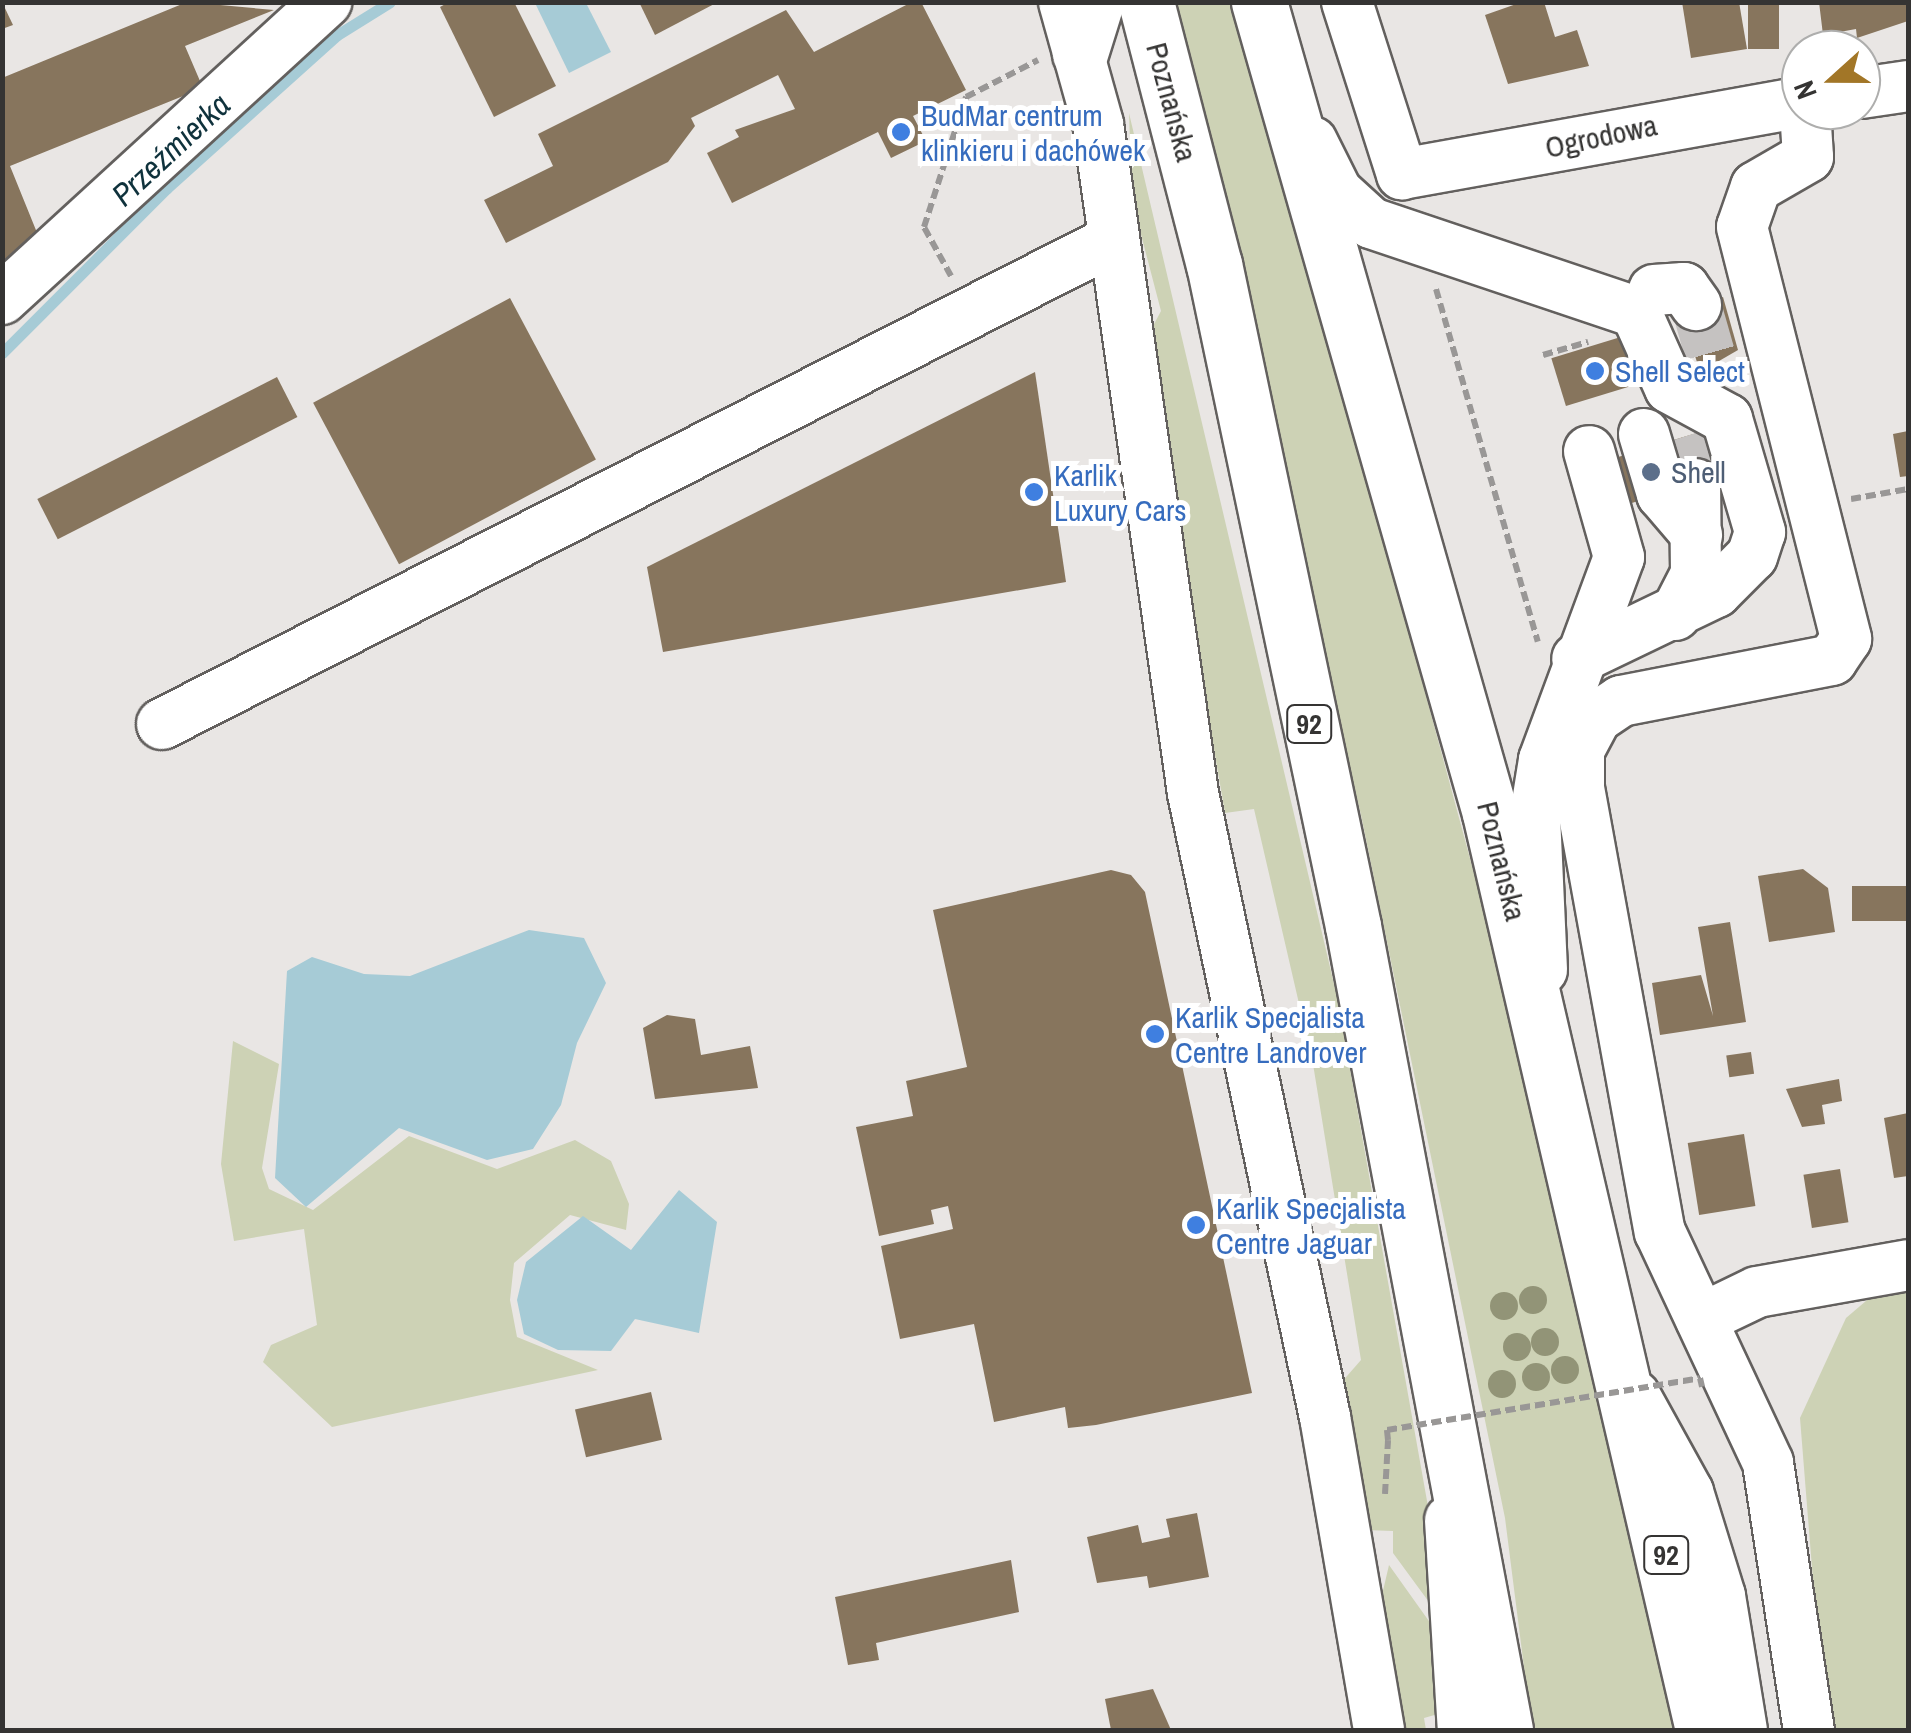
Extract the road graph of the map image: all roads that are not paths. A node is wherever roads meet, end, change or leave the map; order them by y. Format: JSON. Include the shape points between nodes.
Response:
{"nodes":[{"id":1,"x":326,"y":2,"type":"edge"},
{"id":2,"x":1146,"y":2,"type":"edge"},
{"id":3,"x":1347,"y":2,"type":"edge"},
{"id":4,"x":1079,"y":25,"type":"edge"},
{"id":5,"x":1266,"y":27,"type":"edge"},
{"id":6,"x":1908,"y":86,"type":"edge"},
{"id":7,"x":1881,"y":90,"type":"edge"},
{"id":8,"x":1781,"y":106,"type":"edge"},
{"id":9,"x":1806,"y":130,"type":"edge"},
{"id":10,"x":1113,"y":240,"type":"junction"},
{"id":11,"x":2,"y":299,"type":"edge"},
{"id":12,"x":1714,"y":368,"type":"tunnel mouth"},
{"id":13,"x":1727,"y":419,"type":"junction"},
{"id":14,"x":1650,"y":446,"type":"junction"},
{"id":15,"x":1808,"y":496,"type":"junction"},
{"id":16,"x":1753,"y":506,"type":"junction"},
{"id":17,"x":1697,"y":535,"type":"junction"},
{"id":18,"x":1674,"y":615,"type":"junction"},
{"id":19,"x":1568,"y":680,"type":"junction"},
{"id":20,"x":1698,"y":686,"type":"junction"},
{"id":21,"x":162,"y":724,"type":"dead end"},
{"id":22,"x":1544,"y":1024,"type":"junction"},
{"id":23,"x":1908,"y":1266,"type":"edge"},
{"id":24,"x":1701,"y":1319,"type":"junction"},
{"id":25,"x":1626,"y":1380,"type":"junction"},
{"id":26,"x":1451,"y":1450,"type":"junction"},
{"id":27,"x":1379,"y":1730,"type":"edge"},
{"id":28,"x":1464,"y":1730,"type":"edge"},
{"id":29,"x":1506,"y":1730,"type":"edge"},
{"id":30,"x":1703,"y":1730,"type":"edge"},
{"id":31,"x":1742,"y":1730,"type":"edge"},
{"id":32,"x":1808,"y":1730,"type":"edge"}],
"edges":[{"from":1,"to":11,"type":"street"},
{"from":2,"to":26,"type":"main road","name":"Poznańska","number":"92","via":[[1214,264]]},
{"from":3,"to":8,"type":"street","name":"Ogrodowa","via":[[1402,174]]},
{"from":4,"to":10,"type":"street"},
{"from":5,"to":13,"type":"street","via":[[1337,192],[1371,222],[1636,312],[1670,388]]},
{"from":5,"to":22,"type":"main road","name":"Poznańska","number":"92"},
{"from":6,"to":7,"type":"street"},
{"from":9,"to":15,"type":"street","via":[[1808,156],[1756,187],[1742,228]]},
{"from":10,"to":21,"type":"street"},
{"from":10,"to":27,"type":"street","via":[[1192,793],[1325,1417]]},
{"from":12,"to":13,"type":"street"},
{"from":13,"to":16,"type":"street"},
{"from":14,"to":17,"type":"street"},
{"from":14,"to":17,"type":"street","via":[[1662,494]]},
{"from":14,"to":19,"type":"street","via":[[1619,557]]},
{"from":15,"to":16,"type":"street"},
{"from":15,"to":20,"type":"street","via":[[1843,612],[1842,650],[1832,660]]},
{"from":16,"to":18,"type":"street","via":[[1760,541],[1741,572]]},
{"from":17,"to":18,"type":"street","via":[[1696,574]]},
{"from":18,"to":19,"type":"street"},
{"from":18,"to":20,"type":"street"},
{"from":19,"to":22,"type":"street","via":[[1535,815]]},
{"from":20,"to":24,"type":"street","via":[[1621,701],[1596,718],[1579,750],[1579,788],[1660,1232]]},
{"from":22,"to":25,"type":"main road","name":"Poznańska","number":"92"},
{"from":23,"to":24,"type":"street","via":[[1756,1292]]},
{"from":24,"to":32,"type":"street","via":[[1736,1384],[1780,1508]]},
{"from":25,"to":30,"type":"main road","name":"Poznańska","number":"92"},
{"from":25,"to":31,"type":"street","via":[[1688,1492],[1720,1596]]},
{"from":26,"to":28,"type":"street","via":[[1450,1626]]},
{"from":26,"to":29,"type":"main road","name":"Poznańska","number":"92"}]}
